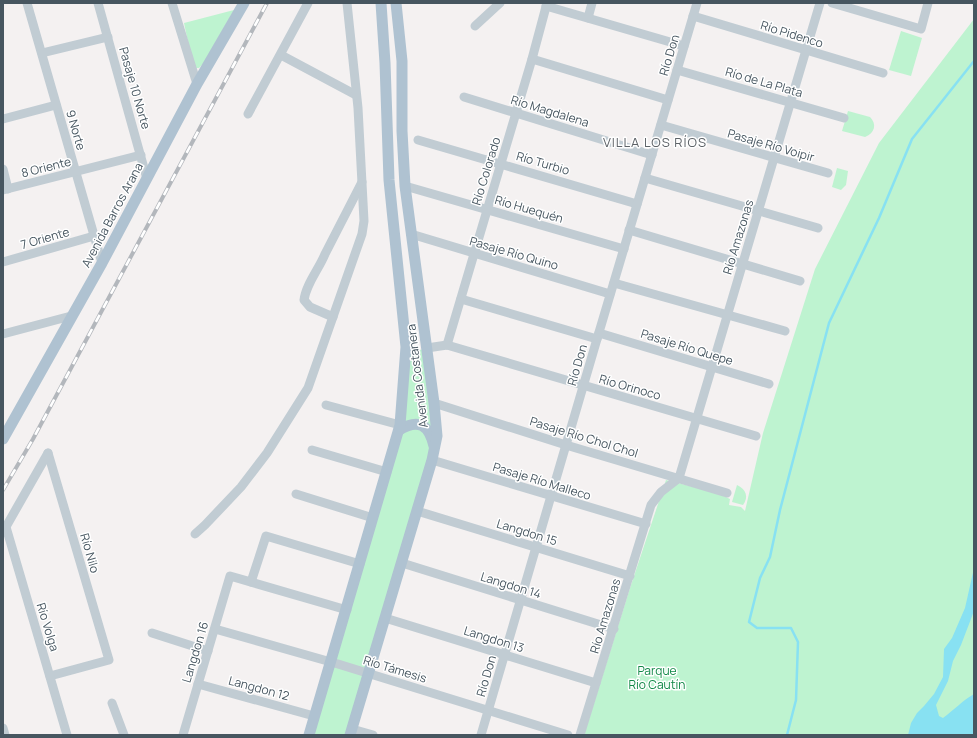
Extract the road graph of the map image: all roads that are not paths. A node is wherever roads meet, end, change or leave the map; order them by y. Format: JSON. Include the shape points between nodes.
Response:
{"nodes":[{"id":1,"x":27,"y":3,"type":"edge"},
{"id":2,"x":98,"y":3,"type":"edge"},
{"id":3,"x":172,"y":3,"type":"edge"},
{"id":4,"x":243,"y":3,"type":"edge"},
{"id":5,"x":308,"y":3,"type":"edge"},
{"id":6,"x":347,"y":3,"type":"edge"},
{"id":7,"x":381,"y":3,"type":"edge"},
{"id":8,"x":396,"y":3,"type":"edge"},
{"id":9,"x":500,"y":3,"type":"edge"},
{"id":10,"x":592,"y":3,"type":"edge"},
{"id":11,"x":697,"y":3,"type":"edge"},
{"id":12,"x":820,"y":3,"type":"edge"},
{"id":13,"x":832,"y":3,"type":"edge"},
{"id":14,"x":928,"y":3,"type":"edge"},
{"id":15,"x":546,"y":4,"type":"edge"},
{"id":16,"x":693,"y":16,"type":"junction"},
{"id":17,"x":588,"y":18,"type":"junction"},
{"id":18,"x":475,"y":26,"type":"dead end"},
{"id":19,"x":108,"y":36,"type":"junction"},
{"id":20,"x":684,"y":46,"type":"junction"},
{"id":21,"x":806,"y":51,"type":"junction"},
{"id":22,"x":42,"y":53,"type":"junction"},
{"id":23,"x":281,"y":55,"type":"junction"},
{"id":24,"x":532,"y":59,"type":"junction"},
{"id":25,"x":677,"y":70,"type":"junction"},
{"id":26,"x":883,"y":73,"type":"dead end"},
{"id":27,"x":197,"y":84,"type":"junction"},
{"id":28,"x":356,"y":95,"type":"junction"},
{"id":29,"x":464,"y":97,"type":"dead end"},
{"id":30,"x":668,"y":100,"type":"junction"},
{"id":31,"x":791,"y":102,"type":"junction"},
{"id":32,"x":56,"y":105,"type":"junction"},
{"id":33,"x":516,"y":112,"type":"junction"},
{"id":34,"x":248,"y":114,"type":"dead end"},
{"id":35,"x":844,"y":118,"type":"dead end"},
{"id":36,"x":3,"y":120,"type":"edge"},
{"id":37,"x":661,"y":126,"type":"junction"},
{"id":38,"x":418,"y":140,"type":"dead end"},
{"id":39,"x":141,"y":155,"type":"junction"},
{"id":40,"x":652,"y":155,"type":"junction"},
{"id":41,"x":774,"y":158,"type":"junction"},
{"id":42,"x":501,"y":164,"type":"junction"},
{"id":43,"x":3,"y":169,"type":"edge"},
{"id":44,"x":75,"y":172,"type":"junction"},
{"id":45,"x":828,"y":173,"type":"dead end"},
{"id":46,"x":645,"y":178,"type":"junction"},
{"id":47,"x":147,"y":179,"type":"junction"},
{"id":48,"x":362,"y":181,"type":"junction"},
{"id":49,"x":405,"y":186,"type":"junction"},
{"id":50,"x":6,"y":190,"type":"edge"},
{"id":51,"x":637,"y":204,"type":"junction"},
{"id":52,"x":487,"y":209,"type":"junction"},
{"id":53,"x":758,"y":211,"type":"junction"},
{"id":54,"x":818,"y":228,"type":"dead end"},
{"id":55,"x":630,"y":230,"type":"junction"},
{"id":56,"x":411,"y":234,"type":"junction"},
{"id":57,"x":94,"y":236,"type":"junction"},
{"id":58,"x":624,"y":249,"type":"junction"},
{"id":59,"x":474,"y":254,"type":"junction"},
{"id":60,"x":3,"y":262,"type":"edge"},
{"id":61,"x":102,"y":263,"type":"junction"},
{"id":62,"x":743,"y":264,"type":"junction"},
{"id":63,"x":800,"y":281,"type":"dead end"},
{"id":64,"x":614,"y":283,"type":"junction"},
{"id":65,"x":610,"y":294,"type":"junction"},
{"id":66,"x":461,"y":299,"type":"junction"},
{"id":67,"x":728,"y":315,"type":"junction"},
{"id":68,"x":71,"y":316,"type":"junction"},
{"id":69,"x":333,"y":317,"type":"junction"},
{"id":70,"x":785,"y":332,"type":"dead end"},
{"id":71,"x":3,"y":334,"type":"edge"},
{"id":72,"x":598,"y":336,"type":"junction"},
{"id":73,"x":447,"y":345,"type":"junction"},
{"id":74,"x":427,"y":348,"type":"junction"},
{"id":75,"x":712,"y":367,"type":"junction"},
{"id":76,"x":769,"y":384,"type":"dead end"},
{"id":77,"x":584,"y":386,"type":"junction"},
{"id":78,"x":434,"y":403,"type":"junction"},
{"id":79,"x":326,"y":405,"type":"dead end"},
{"id":80,"x":697,"y":419,"type":"junction"},
{"id":81,"x":400,"y":427,"type":"junction"},
{"id":82,"x":756,"y":436,"type":"dead end"},
{"id":83,"x":3,"y":439,"type":"edge"},
{"id":84,"x":566,"y":445,"type":"junction"},
{"id":85,"x":312,"y":450,"type":"dead end"},
{"id":86,"x":433,"y":454,"type":"junction"},
{"id":87,"x":388,"y":472,"type":"junction"},
{"id":88,"x":679,"y":478,"type":"junction"},
{"id":89,"x":727,"y":492,"type":"dead end"},
{"id":90,"x":296,"y":494,"type":"dead end"},
{"id":91,"x":551,"y":496,"type":"junction"},
{"id":92,"x":417,"y":511,"type":"junction"},
{"id":93,"x":373,"y":518,"type":"junction"},
{"id":94,"x":646,"y":524,"type":"junction"},
{"id":95,"x":4,"y":529,"type":"edge"},
{"id":96,"x":195,"y":534,"type":"dead end"},
{"id":97,"x":536,"y":548,"type":"junction"},
{"id":98,"x":402,"y":563,"type":"junction"},
{"id":99,"x":360,"y":564,"type":"junction"},
{"id":100,"x":630,"y":576,"type":"junction"},
{"id":101,"x":251,"y":582,"type":"junction"},
{"id":102,"x":521,"y":600,"type":"junction"},
{"id":103,"x":346,"y":610,"type":"junction"},
{"id":104,"x":385,"y":618,"type":"junction"},
{"id":105,"x":215,"y":629,"type":"junction"},
{"id":106,"x":614,"y":629,"type":"junction"},
{"id":107,"x":152,"y":633,"type":"dead end"},
{"id":108,"x":208,"y":651,"type":"junction"},
{"id":109,"x":505,"y":655,"type":"junction"},
{"id":110,"x":330,"y":662,"type":"junction"},
{"id":111,"x":369,"y":674,"type":"junction"},
{"id":112,"x":50,"y":676,"type":"junction"},
{"id":113,"x":596,"y":683,"type":"junction"},
{"id":114,"x":198,"y":684,"type":"junction"},
{"id":115,"x":112,"y":703,"type":"dead end"},
{"id":116,"x":488,"y":710,"type":"junction"},
{"id":117,"x":314,"y":716,"type":"junction"},
{"id":118,"x":3,"y":728,"type":"edge"},
{"id":119,"x":351,"y":732,"type":"edge"},
{"id":120,"x":5,"y":735,"type":"edge"},
{"id":121,"x":67,"y":735,"type":"edge"},
{"id":122,"x":124,"y":735,"type":"edge"},
{"id":123,"x":183,"y":735,"type":"edge"},
{"id":124,"x":308,"y":735,"type":"edge"},
{"id":125,"x":373,"y":735,"type":"edge"},
{"id":126,"x":481,"y":735,"type":"edge"},
{"id":127,"x":568,"y":735,"type":"edge"},
{"id":128,"x":580,"y":735,"type":"edge"}],
"edges":[{"from":1,"to":22,"type":"street","name":"9 Norte"},
{"from":2,"to":19,"type":"street","name":"Pasaje 10 Norte"},
{"from":3,"to":27,"type":"street"},
{"from":4,"to":27,"type":"main road","name":"Avenida Barros Arana"},
{"from":5,"to":23,"type":"street"},
{"from":6,"to":28,"type":"street"},
{"from":7,"to":81,"type":"main road","name":"Avenida Costanera","via":[[388,180],[406,348]]},
{"from":8,"to":49,"type":"main road","name":"Avenida Costanera","via":[[402,61]]},
{"from":9,"to":18,"type":"street"},
{"from":10,"to":17,"type":"street"},
{"from":11,"to":16,"type":"street","name":"Río Don"},
{"from":12,"to":21,"type":"street","name":"Río Amazonas"},
{"from":13,"to":14,"type":"street","via":[[921,29]]},
{"from":15,"to":17,"type":"street"},
{"from":15,"to":24,"type":"street","name":"Río Colorado"},
{"from":16,"to":20,"type":"street","name":"Río Don"},
{"from":16,"to":21,"type":"street","name":"Río Pidenco"},
{"from":17,"to":20,"type":"street"},
{"from":19,"to":22,"type":"street"},
{"from":19,"to":39,"type":"street","name":"Pasaje 10 Norte"},
{"from":20,"to":25,"type":"street","name":"Río Don"},
{"from":21,"to":26,"type":"street","name":"Río Pidenco"},
{"from":21,"to":31,"type":"street","name":"Río Amazonas"},
{"from":22,"to":32,"type":"street","name":"9 Norte"},
{"from":23,"to":28,"type":"street"},
{"from":23,"to":34,"type":"street"},
{"from":24,"to":30,"type":"street"},
{"from":24,"to":33,"type":"street","name":"Río Colorado"},
{"from":25,"to":30,"type":"street","name":"Río Don"},
{"from":25,"to":31,"type":"street","name":"Río de La Plata"},
{"from":27,"to":47,"type":"main road","name":"Avenida Barros Arana"},
{"from":28,"to":48,"type":"street"},
{"from":29,"to":33,"type":"street","name":"Río Magdalena"},
{"from":30,"to":37,"type":"street","name":"Río Don"},
{"from":31,"to":35,"type":"street","name":"Río de La Plata"},
{"from":31,"to":41,"type":"street","name":"Río Amazonas"},
{"from":32,"to":36,"type":"street"},
{"from":32,"to":44,"type":"street","name":"9 Norte"},
{"from":33,"to":40,"type":"street","name":"Río Magdalena"},
{"from":33,"to":42,"type":"street","name":"Río Colorado"},
{"from":37,"to":40,"type":"street","name":"Río Don"},
{"from":37,"to":41,"type":"street","name":"Pasaje Río Voipir"},
{"from":38,"to":42,"type":"street","name":"Río Turbio"},
{"from":39,"to":44,"type":"street","name":"8 Oriente"},
{"from":39,"to":47,"type":"street","name":"Pasaje 10 Norte"},
{"from":40,"to":46,"type":"street","name":"Río Don"},
{"from":41,"to":45,"type":"street","name":"Pasaje Río Voipir"},
{"from":41,"to":53,"type":"street","name":"Río Amazonas"},
{"from":42,"to":51,"type":"street","name":"Río Turbio"},
{"from":42,"to":52,"type":"street","name":"Río Colorado"},
{"from":43,"to":50,"type":"street"},
{"from":44,"to":50,"type":"street","name":"8 Oriente"},
{"from":44,"to":57,"type":"street","name":"9 Norte"},
{"from":46,"to":51,"type":"street","name":"Río Don"},
{"from":46,"to":53,"type":"street"},
{"from":47,"to":61,"type":"main road","name":"Avenida Barros Arana"},
{"from":48,"to":69,"type":"street","via":[[362,234]]},
{"from":48,"to":69,"type":"street","via":[[305,293],[304,300],[310,307]]},
{"from":49,"to":52,"type":"street","name":"Río Huequén"},
{"from":49,"to":56,"type":"main road","name":"Avenida Costanera"},
{"from":51,"to":55,"type":"street","name":"Río Don"},
{"from":52,"to":58,"type":"street","name":"Río Huequén"},
{"from":52,"to":59,"type":"street","name":"Río Colorado"},
{"from":53,"to":54,"type":"street"},
{"from":53,"to":62,"type":"street","name":"Río Amazonas"},
{"from":55,"to":58,"type":"street","name":"Río Don"},
{"from":55,"to":62,"type":"street"},
{"from":56,"to":59,"type":"street","name":"Pasaje Río Quino"},
{"from":56,"to":74,"type":"main road","name":"Avenida Costanera"},
{"from":57,"to":60,"type":"street","name":"7 Oriente"},
{"from":57,"to":61,"type":"street","name":"9 Norte"},
{"from":58,"to":64,"type":"street","name":"Río Don"},
{"from":59,"to":65,"type":"street","name":"Pasaje Río Quino"},
{"from":59,"to":66,"type":"street","name":"Río Colorado"},
{"from":61,"to":68,"type":"main road","name":"Avenida Barros Arana"},
{"from":62,"to":63,"type":"street"},
{"from":62,"to":67,"type":"street","name":"Río Amazonas"},
{"from":64,"to":65,"type":"street","name":"Río Don"},
{"from":64,"to":67,"type":"street"},
{"from":65,"to":72,"type":"street","name":"Río Don"},
{"from":66,"to":72,"type":"street","name":"Pasaje Río Quepe"},
{"from":66,"to":73,"type":"street","name":"Río Colorado"},
{"from":67,"to":70,"type":"street"},
{"from":67,"to":75,"type":"street","name":"Río Amazonas"},
{"from":68,"to":71,"type":"street"},
{"from":68,"to":83,"type":"main road","name":"Avenida Barros Arana"},
{"from":69,"to":96,"type":"street","via":[[308,388],[267,454],[241,487]]},
{"from":72,"to":75,"type":"street","name":"Pasaje Río Quepe"},
{"from":72,"to":77,"type":"street","name":"Río Don"},
{"from":73,"to":74,"type":"street","name":"Río Orinoco"},
{"from":73,"to":77,"type":"street","name":"Río Orinoco"},
{"from":74,"to":78,"type":"main road","name":"Avenida Costanera"},
{"from":75,"to":76,"type":"street","name":"Pasaje Río Quepe"},
{"from":75,"to":80,"type":"street","name":"Río Amazonas"},
{"from":77,"to":80,"type":"street","name":"Río Orinoco"},
{"from":77,"to":84,"type":"street","name":"Río Don"},
{"from":78,"to":84,"type":"street","name":"Pasaje Río Chol Chol"},
{"from":78,"to":86,"type":"main road","name":"Avenida Costanera","via":[[437,436]]},
{"from":79,"to":81,"type":"street"},
{"from":80,"to":82,"type":"street","name":"Río Orinoco"},
{"from":80,"to":88,"type":"street","name":"Río Amazonas"},
{"from":81,"to":86,"type":"main road","via":[[411,424],[423,426],[432,437]]},
{"from":81,"to":87,"type":"main road","name":"Avenida Costanera"},
{"from":84,"to":88,"type":"street","name":"Pasaje Río Chol Chol"},
{"from":84,"to":91,"type":"street","name":"Río Don"},
{"from":85,"to":87,"type":"street"},
{"from":86,"to":91,"type":"street","name":"Pasaje Río Malleco"},
{"from":86,"to":92,"type":"main road","name":"Avenida Costanera"},
{"from":87,"to":93,"type":"main road","name":"Avenida Costanera"},
{"from":88,"to":89,"type":"street","name":"Pasaje Río Chol Chol"},
{"from":88,"to":94,"type":"street","name":"Río Amazonas","via":[[660,492],[651,504]]},
{"from":90,"to":93,"type":"street"},
{"from":91,"to":94,"type":"street","name":"Pasaje Río Malleco"},
{"from":91,"to":97,"type":"street","name":"Río Don"},
{"from":92,"to":97,"type":"street","name":"Langdon 15"},
{"from":92,"to":98,"type":"main road","name":"Avenida Costanera"},
{"from":93,"to":99,"type":"main road","name":"Avenida Costanera"},
{"from":94,"to":100,"type":"street","name":"Río Amazonas"},
{"from":95,"to":112,"type":"street","name":"Río Volga"},
{"from":95,"to":112,"type":"street","name":"Río Nilo","via":[[48,453],[109,660]]},
{"from":97,"to":100,"type":"street","name":"Langdon 15"},
{"from":97,"to":102,"type":"street","name":"Río Don"},
{"from":98,"to":102,"type":"street","name":"Langdon 14"},
{"from":98,"to":104,"type":"main road","name":"Avenida Costanera"},
{"from":99,"to":101,"type":"street","via":[[266,536]]},
{"from":99,"to":103,"type":"main road","name":"Avenida Costanera"},
{"from":100,"to":106,"type":"street","name":"Río Amazonas"},
{"from":101,"to":103,"type":"street"},
{"from":101,"to":105,"type":"street","name":"Langdon 16","via":[[230,576]]},
{"from":102,"to":106,"type":"street","name":"Langdon 14"},
{"from":102,"to":109,"type":"street","name":"Río Don"},
{"from":103,"to":110,"type":"main road","name":"Avenida Costanera"},
{"from":104,"to":109,"type":"street","name":"Langdon 13"},
{"from":104,"to":111,"type":"main road","name":"Avenida Costanera"},
{"from":105,"to":108,"type":"street","name":"Langdon 16"},
{"from":105,"to":110,"type":"street","name":"Río Támesis"},
{"from":106,"to":113,"type":"street","name":"Río Amazonas"},
{"from":107,"to":108,"type":"street"},
{"from":108,"to":114,"type":"street","name":"Langdon 16"},
{"from":109,"to":113,"type":"street","name":"Langdon 13"},
{"from":109,"to":116,"type":"street","name":"Río Don"},
{"from":110,"to":111,"type":"street","name":"Río Támesis"},
{"from":110,"to":117,"type":"main road","name":"Avenida Costanera"},
{"from":111,"to":116,"type":"street","name":"Río Támesis"},
{"from":111,"to":119,"type":"main road","name":"Avenida Costanera"},
{"from":112,"to":121,"type":"street","name":"Río Volga"},
{"from":113,"to":128,"type":"street","name":"Río Amazonas"},
{"from":114,"to":117,"type":"street","name":"Langdon 12"},
{"from":114,"to":123,"type":"street","name":"Langdon 16"},
{"from":115,"to":122,"type":"street"},
{"from":116,"to":126,"type":"street","name":"Río Don"},
{"from":116,"to":127,"type":"street","name":"Río Támesis"},
{"from":117,"to":124,"type":"main road","name":"Avenida Costanera"},
{"from":118,"to":120,"type":"street"},
{"from":119,"to":125,"type":"street"}]}
